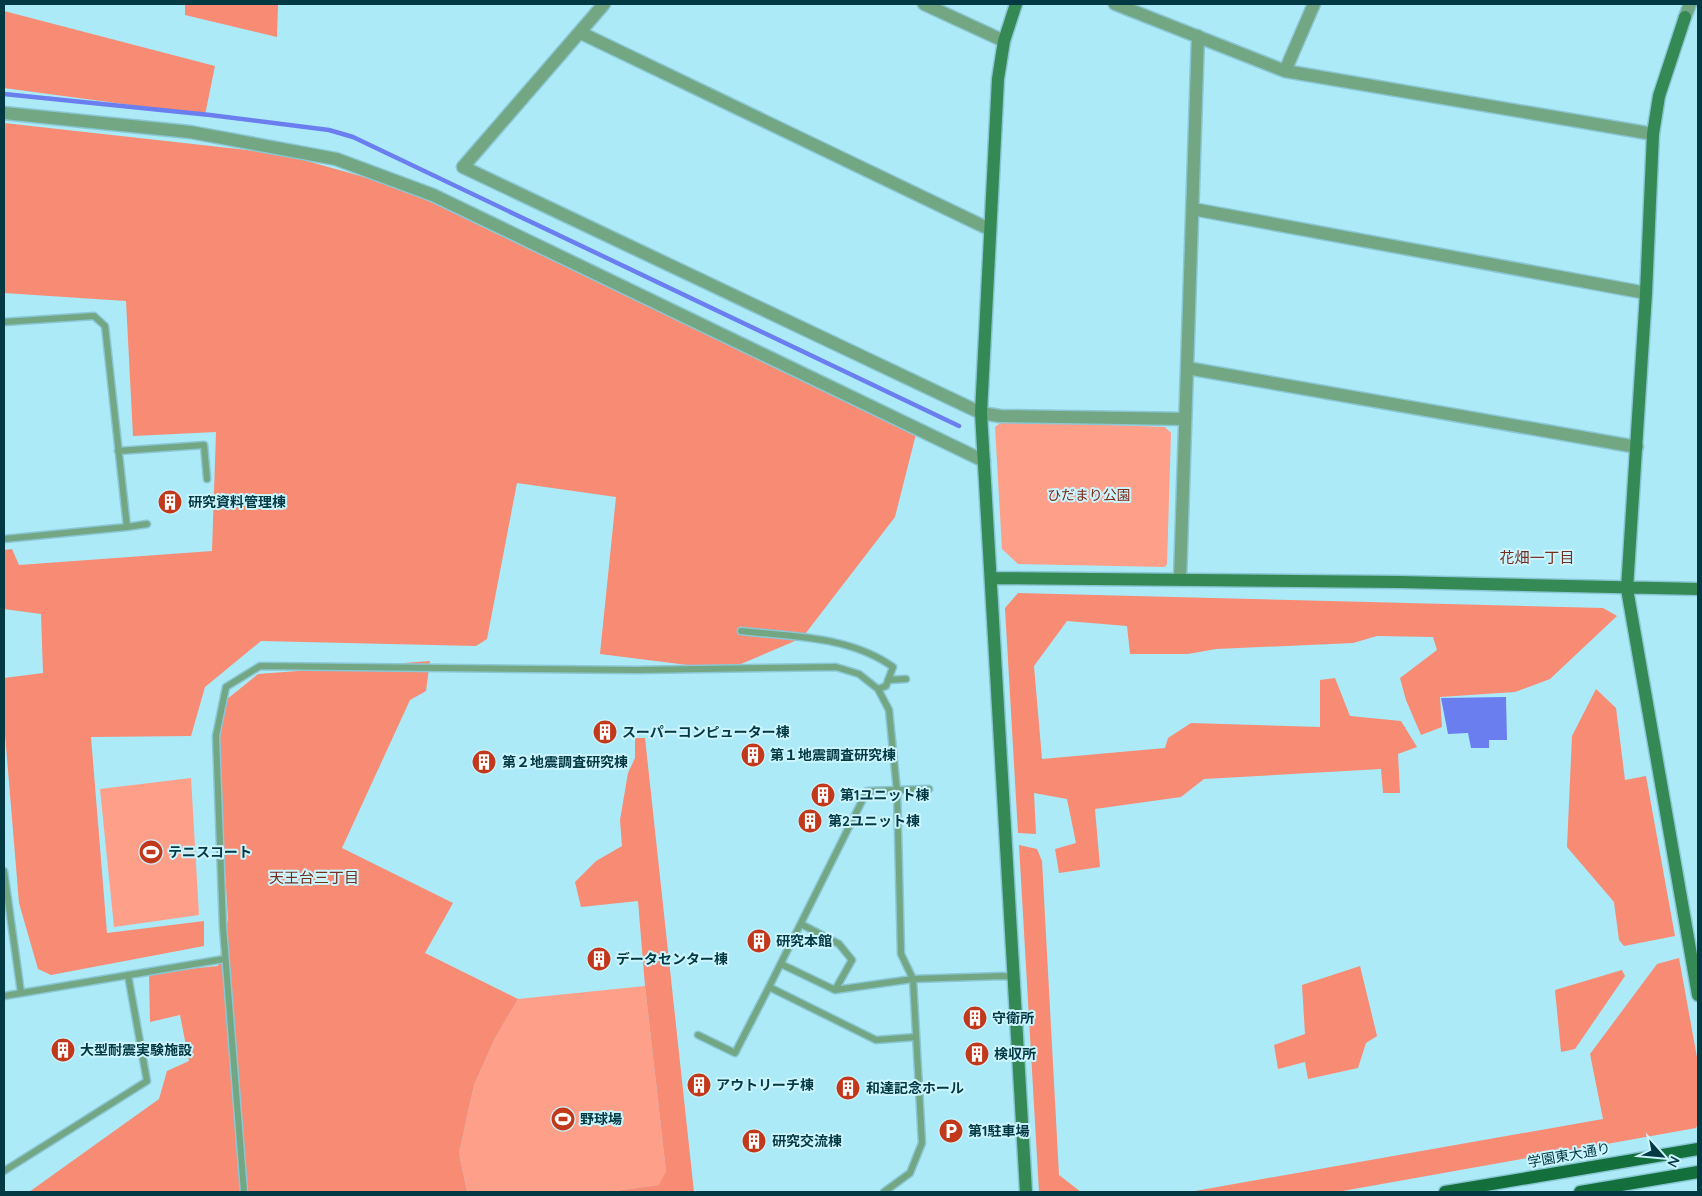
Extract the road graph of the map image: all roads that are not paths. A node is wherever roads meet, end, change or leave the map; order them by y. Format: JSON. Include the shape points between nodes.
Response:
{"nodes":[{"id":1,"x":604,"y":4,"type":"edge"},
{"id":2,"x":924,"y":4,"type":"edge"},
{"id":3,"x":1016,"y":4,"type":"edge"},
{"id":4,"x":1115,"y":4,"type":"edge"},
{"id":5,"x":1314,"y":4,"type":"edge"},
{"id":6,"x":1690,"y":4,"type":"edge"},
{"id":7,"x":580,"y":33,"type":"junction"},
{"id":8,"x":1198,"y":36,"type":"junction"},
{"id":9,"x":1004,"y":41,"type":"junction"},
{"id":10,"x":1285,"y":71,"type":"junction"},
{"id":11,"x":4,"y":113,"type":"edge"},
{"id":12,"x":1653,"y":134,"type":"junction"},
{"id":13,"x":1192,"y":209,"type":"junction"},
{"id":14,"x":989,"y":229,"type":"junction"},
{"id":15,"x":1646,"y":293,"type":"junction"},
{"id":16,"x":4,"y":322,"type":"edge"},
{"id":17,"x":1187,"y":368,"type":"junction"},
{"id":18,"x":981,"y":413,"type":"junction"},
{"id":19,"x":1185,"y":419,"type":"junction"},
{"id":20,"x":1637,"y":447,"type":"junction"},
{"id":21,"x":118,"y":451,"type":"junction"},
{"id":22,"x":984,"y":460,"type":"junction"},
{"id":23,"x":208,"y":478,"type":"dead end"},
{"id":24,"x":147,"y":524,"type":"dead end"},
{"id":25,"x":127,"y":527,"type":"junction"},
{"id":26,"x":4,"y":538,"type":"edge"},
{"id":27,"x":992,"y":578,"type":"junction"},
{"id":28,"x":1180,"y":579,"type":"junction"},
{"id":29,"x":1627,"y":589,"type":"junction"},
{"id":30,"x":1698,"y":589,"type":"edge"},
{"id":31,"x":742,"y":631,"type":"dead end"},
{"id":32,"x":906,"y":679,"type":"dead end"},
{"id":33,"x":888,"y":680,"type":"junction"},
{"id":34,"x":878,"y":690,"type":"junction"},
{"id":35,"x":929,"y":789,"type":"dead end"},
{"id":36,"x":897,"y":791,"type":"junction"},
{"id":37,"x":4,"y":871,"type":"edge"},
{"id":38,"x":800,"y":924,"type":"junction"},
{"id":39,"x":224,"y":959,"type":"junction"},
{"id":40,"x":781,"y":964,"type":"junction"},
{"id":41,"x":128,"y":975,"type":"junction"},
{"id":42,"x":1014,"y":978,"type":"junction"},
{"id":43,"x":913,"y":980,"type":"junction"},
{"id":44,"x":769,"y":987,"type":"junction"},
{"id":45,"x":835,"y":990,"type":"junction"},
{"id":46,"x":21,"y":992,"type":"junction"},
{"id":47,"x":1698,"y":995,"type":"edge"},
{"id":48,"x":4,"y":996,"type":"edge"},
{"id":49,"x":698,"y":1035,"type":"dead end"},
{"id":50,"x":916,"y":1037,"type":"junction"},
{"id":51,"x":1698,"y":1149,"type":"edge"},
{"id":52,"x":4,"y":1171,"type":"edge"},
{"id":53,"x":1698,"y":1172,"type":"edge"},
{"id":54,"x":244,"y":1192,"type":"edge"},
{"id":55,"x":884,"y":1192,"type":"edge"},
{"id":56,"x":1026,"y":1192,"type":"edge"},
{"id":57,"x":1445,"y":1192,"type":"edge"},
{"id":58,"x":1580,"y":1192,"type":"edge"}],
"edges":[{"from":1,"to":7,"type":"street"},
{"from":2,"to":9,"type":"street"},
{"from":3,"to":9,"type":"street"},
{"from":4,"to":8,"type":"street"},
{"from":5,"to":10,"type":"street"},
{"from":6,"to":12,"type":"street","via":[[1659,96]]},
{"from":7,"to":14,"type":"street"},
{"from":7,"to":18,"type":"street","via":[[463,167]]},
{"from":8,"to":10,"type":"street"},
{"from":8,"to":13,"type":"street"},
{"from":9,"to":14,"type":"street","via":[[996,99]]},
{"from":10,"to":12,"type":"street"},
{"from":11,"to":22,"type":"street","via":[[190,132],[336,159],[433,195]]},
{"from":12,"to":15,"type":"street"},
{"from":13,"to":15,"type":"street"},
{"from":13,"to":17,"type":"street"},
{"from":14,"to":18,"type":"street"},
{"from":15,"to":20,"type":"street"},
{"from":16,"to":21,"type":"lane","via":[[94,316],[105,326]]},
{"from":17,"to":19,"type":"street"},
{"from":17,"to":20,"type":"street"},
{"from":18,"to":19,"type":"street"},
{"from":18,"to":22,"type":"street"},
{"from":19,"to":28,"type":"street"},
{"from":20,"to":29,"type":"street"},
{"from":21,"to":23,"type":"lane","via":[[204,445]]},
{"from":21,"to":25,"type":"lane"},
{"from":22,"to":27,"type":"street"},
{"from":24,"to":25,"type":"lane"},
{"from":25,"to":26,"type":"lane"},
{"from":27,"to":28,"type":"street"},
{"from":27,"to":42,"type":"street"},
{"from":28,"to":29,"type":"street"},
{"from":29,"to":30,"type":"street"},
{"from":29,"to":47,"type":"street"},
{"from":31,"to":33,"type":"lane","via":[[858,648],[878,656],[893,667]]},
{"from":32,"to":33,"type":"lane"},
{"from":33,"to":34,"type":"lane","via":[[886,686]]},
{"from":34,"to":36,"type":"lane","via":[[889,710]]},
{"from":34,"to":39,"type":"lane","via":[[859,674],[836,667],[636,670],[260,666],[226,687],[216,736]]},
{"from":35,"to":36,"type":"lane"},
{"from":36,"to":38,"type":"lane","via":[[867,791]]},
{"from":36,"to":43,"type":"lane","via":[[901,954]]},
{"from":37,"to":46,"type":"lane"},
{"from":38,"to":40,"type":"lane"},
{"from":38,"to":45,"type":"lane","via":[[839,944],[852,960]]},
{"from":39,"to":41,"type":"lane"},
{"from":39,"to":54,"type":"lane"},
{"from":40,"to":44,"type":"lane"},
{"from":40,"to":45,"type":"lane"},
{"from":41,"to":46,"type":"lane"},
{"from":41,"to":52,"type":"lane","via":[[147,1081]]},
{"from":42,"to":43,"type":"lane"},
{"from":42,"to":56,"type":"street"},
{"from":43,"to":45,"type":"lane"},
{"from":43,"to":50,"type":"lane"},
{"from":44,"to":49,"type":"lane","via":[[735,1053]]},
{"from":44,"to":50,"type":"lane","via":[[876,1040]]},
{"from":46,"to":48,"type":"lane"},
{"from":50,"to":55,"type":"lane","via":[[922,1143],[910,1173]]},
{"from":51,"to":57,"type":"main road","name":"学園東大通り"},
{"from":53,"to":58,"type":"main road"}]}
